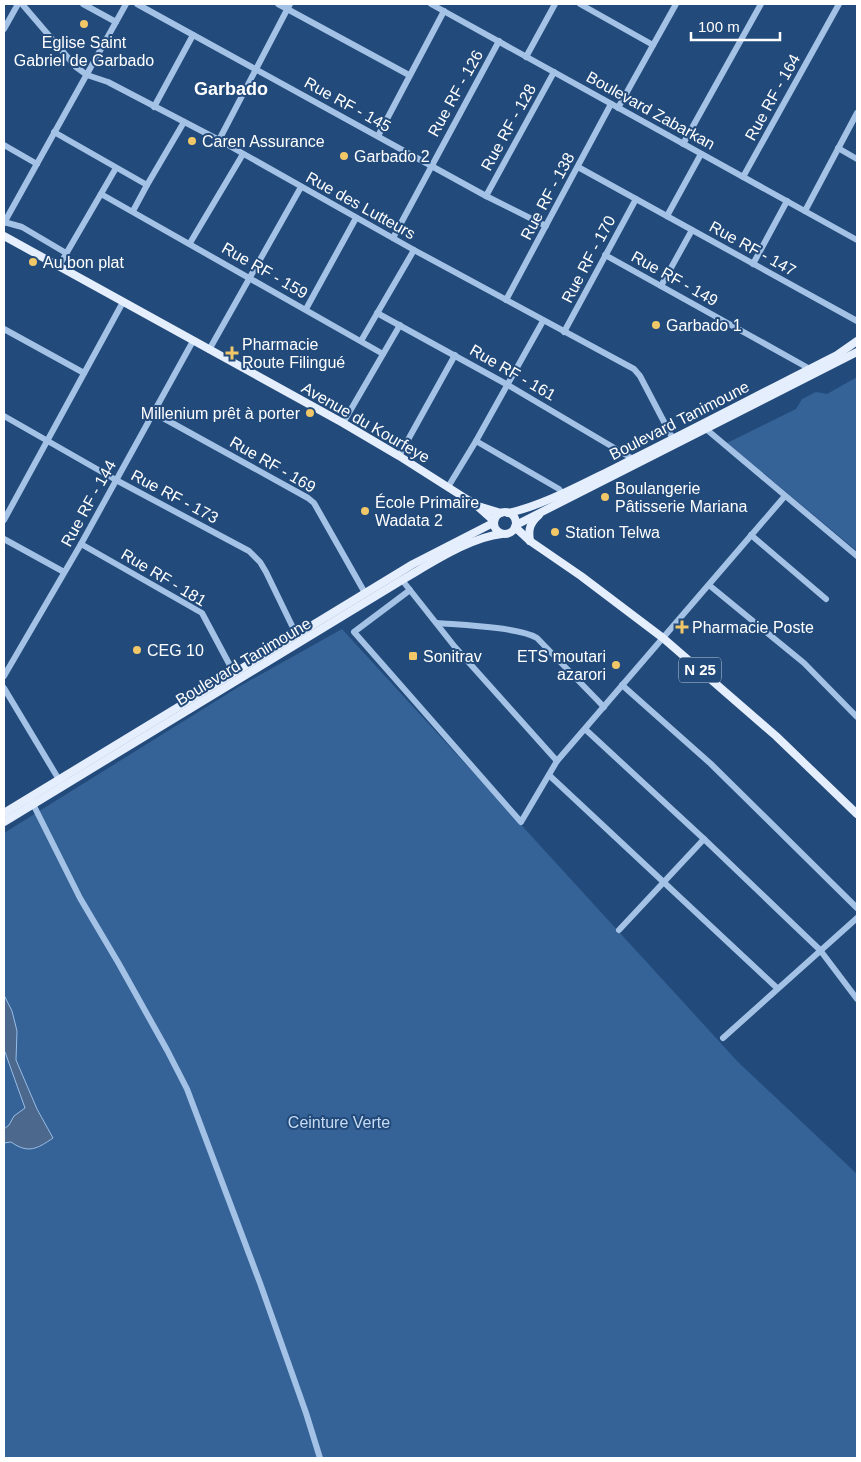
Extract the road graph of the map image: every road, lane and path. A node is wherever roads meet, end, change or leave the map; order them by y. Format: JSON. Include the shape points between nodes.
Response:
{"nodes":[{"id":1,"x":18,"y":4,"type":"edge"},
{"id":2,"x":22,"y":4,"type":"edge"},
{"id":3,"x":83,"y":4,"type":"edge"},
{"id":4,"x":126,"y":4,"type":"edge"},
{"id":5,"x":137,"y":4,"type":"edge"},
{"id":6,"x":278,"y":4,"type":"edge"},
{"id":7,"x":430,"y":4,"type":"edge"},
{"id":8,"x":555,"y":4,"type":"edge"},
{"id":9,"x":580,"y":4,"type":"edge"},
{"id":10,"x":676,"y":4,"type":"edge"},
{"id":11,"x":761,"y":4,"type":"edge"},
{"id":12,"x":840,"y":4,"type":"edge"},
{"id":13,"x":289,"y":6,"type":"edge"},
{"id":14,"x":444,"y":11,"type":"junction"},
{"id":15,"x":116,"y":22,"type":"junction"},
{"id":16,"x":4,"y":29,"type":"edge"},
{"id":17,"x":193,"y":35,"type":"junction"},
{"id":18,"x":499,"y":42,"type":"junction"},
{"id":19,"x":653,"y":45,"type":"junction"},
{"id":20,"x":526,"y":57,"type":"junction"},
{"id":21,"x":257,"y":69,"type":"junction"},
{"id":22,"x":554,"y":72,"type":"junction"},
{"id":23,"x":87,"y":75,"type":"junction"},
{"id":24,"x":410,"y":75,"type":"junction"},
{"id":25,"x":612,"y":104,"type":"junction"},
{"id":26,"x":154,"y":107,"type":"junction"},
{"id":27,"x":618,"y":108,"type":"junction"},
{"id":28,"x":857,"y":113,"type":"edge"},
{"id":29,"x":184,"y":122,"type":"junction"},
{"id":30,"x":54,"y":132,"type":"junction"},
{"id":31,"x":378,"y":136,"type":"junction"},
{"id":32,"x":219,"y":140,"type":"junction"},
{"id":33,"x":683,"y":144,"type":"junction"},
{"id":34,"x":4,"y":145,"type":"edge"},
{"id":35,"x":838,"y":148,"type":"junction"},
{"id":36,"x":243,"y":154,"type":"junction"},
{"id":37,"x":701,"y":154,"type":"junction"},
{"id":38,"x":857,"y":159,"type":"edge"},
{"id":39,"x":37,"y":164,"type":"junction"},
{"id":40,"x":431,"y":166,"type":"junction"},
{"id":41,"x":578,"y":167,"type":"junction"},
{"id":42,"x":116,"y":168,"type":"junction"},
{"id":43,"x":743,"y":177,"type":"junction"},
{"id":44,"x":147,"y":184,"type":"junction"},
{"id":45,"x":301,"y":187,"type":"junction"},
{"id":46,"x":101,"y":194,"type":"junction"},
{"id":47,"x":486,"y":196,"type":"junction"},
{"id":48,"x":636,"y":199,"type":"junction"},
{"id":49,"x":787,"y":201,"type":"junction"},
{"id":50,"x":133,"y":211,"type":"junction"},
{"id":51,"x":805,"y":211,"type":"junction"},
{"id":52,"x":667,"y":216,"type":"junction"},
{"id":53,"x":356,"y":218,"type":"junction"},
{"id":54,"x":4,"y":223,"type":"edge"},
{"id":55,"x":546,"y":226,"type":"junction"},
{"id":56,"x":692,"y":230,"type":"junction"},
{"id":57,"x":4,"y":236,"type":"edge"},
{"id":58,"x":392,"y":238,"type":"junction"},
{"id":59,"x":857,"y":240,"type":"edge"},
{"id":60,"x":190,"y":243,"type":"junction"},
{"id":61,"x":414,"y":250,"type":"junction"},
{"id":62,"x":66,"y":253,"type":"junction"},
{"id":63,"x":605,"y":255,"type":"junction"},
{"id":64,"x":753,"y":264,"type":"junction"},
{"id":65,"x":58,"y":266,"type":"junction"},
{"id":66,"x":250,"y":277,"type":"junction"},
{"id":67,"x":661,"y":286,"type":"junction"},
{"id":68,"x":506,"y":300,"type":"junction"},
{"id":69,"x":123,"y":302,"type":"junction"},
{"id":70,"x":306,"y":309,"type":"junction"},
{"id":71,"x":377,"y":313,"type":"junction"},
{"id":72,"x":543,"y":321,"type":"junction"},
{"id":73,"x":857,"y":321,"type":"edge"},
{"id":74,"x":400,"y":325,"type":"junction"},
{"id":75,"x":4,"y":329,"type":"edge"},
{"id":76,"x":564,"y":332,"type":"junction"},
{"id":77,"x":857,"y":340,"type":"edge"},
{"id":78,"x":193,"y":341,"type":"junction"},
{"id":79,"x":361,"y":342,"type":"junction"},
{"id":80,"x":209,"y":350,"type":"junction"},
{"id":81,"x":857,"y":352,"type":"edge"},
{"id":82,"x":383,"y":354,"type":"junction"},
{"id":83,"x":455,"y":355,"type":"junction"},
{"id":84,"x":810,"y":369,"type":"junction"},
{"id":85,"x":84,"y":373,"type":"junction"},
{"id":86,"x":508,"y":385,"type":"junction"},
{"id":87,"x":154,"y":412,"type":"junction"},
{"id":88,"x":4,"y":416,"type":"edge"},
{"id":89,"x":342,"y":423,"type":"junction"},
{"id":90,"x":706,"y":429,"type":"junction"},
{"id":91,"x":673,"y":439,"type":"junction"},
{"id":92,"x":47,"y":440,"type":"junction"},
{"id":93,"x":476,"y":441,"type":"junction"},
{"id":94,"x":399,"y":456,"type":"junction"},
{"id":95,"x":633,"y":459,"type":"junction"},
{"id":96,"x":116,"y":480,"type":"junction"},
{"id":97,"x":448,"y":487,"type":"junction"},
{"id":98,"x":562,"y":493,"type":"junction"},
{"id":99,"x":785,"y":496,"type":"junction"},
{"id":100,"x":4,"y":504,"type":"edge"},
{"id":101,"x":476,"y":505,"type":"junction"},
{"id":102,"x":11,"y":508,"type":"junction"},
{"id":103,"x":544,"y":510,"type":"junction"},
{"id":104,"x":505,"y":513,"type":"junction"},
{"id":105,"x":4,"y":520,"type":"edge"},
{"id":106,"x":493,"y":522,"type":"junction"},
{"id":107,"x":516,"y":526,"type":"junction"},
{"id":108,"x":504,"y":535,"type":"junction"},
{"id":109,"x":751,"y":535,"type":"junction"},
{"id":110,"x":4,"y":539,"type":"edge"},
{"id":111,"x":530,"y":541,"type":"junction"},
{"id":112,"x":81,"y":544,"type":"junction"},
{"id":113,"x":857,"y":556,"type":"edge"},
{"id":114,"x":64,"y":572,"type":"junction"},
{"id":115,"x":402,"y":580,"type":"junction"},
{"id":116,"x":709,"y":585,"type":"junction"},
{"id":117,"x":410,"y":590,"type":"junction"},
{"id":118,"x":365,"y":594,"type":"junction"},
{"id":119,"x":826,"y":599,"type":"dead end"},
{"id":120,"x":437,"y":622,"type":"junction"},
{"id":121,"x":297,"y":636,"type":"junction"},
{"id":122,"x":663,"y":638,"type":"junction"},
{"id":123,"x":253,"y":666,"type":"junction"},
{"id":124,"x":234,"y":673,"type":"junction"},
{"id":125,"x":4,"y":676,"type":"edge"},
{"id":126,"x":622,"y":686,"type":"junction"},
{"id":127,"x":4,"y":688,"type":"edge"},
{"id":128,"x":604,"y":707,"type":"junction"},
{"id":129,"x":857,"y":717,"type":"edge"},
{"id":130,"x":585,"y":729,"type":"junction"},
{"id":131,"x":557,"y":761,"type":"junction"},
{"id":132,"x":550,"y":776,"type":"junction"},
{"id":133,"x":61,"y":785,"type":"junction"},
{"id":134,"x":31,"y":801,"type":"junction"},
{"id":135,"x":4,"y":813,"type":"edge"},
{"id":136,"x":857,"y":814,"type":"edge"},
{"id":137,"x":4,"y":822,"type":"edge"},
{"id":138,"x":704,"y":839,"type":"junction"},
{"id":139,"x":663,"y":882,"type":"junction"},
{"id":140,"x":857,"y":908,"type":"edge"},
{"id":141,"x":857,"y":918,"type":"edge"},
{"id":142,"x":620,"y":930,"type":"dead end"},
{"id":143,"x":820,"y":950,"type":"junction"},
{"id":144,"x":777,"y":988,"type":"junction"},
{"id":145,"x":857,"y":999,"type":"edge"},
{"id":146,"x":723,"y":1038,"type":"dead end"},
{"id":147,"x":320,"y":1458,"type":"edge"}],
"edges":[{"from":1,"to":16,"type":"street"},
{"from":2,"to":23,"type":"street","name":"Rue des Lutteurs","via":[[76,67]]},
{"from":3,"to":15,"type":"street"},
{"from":4,"to":15,"type":"street"},
{"from":5,"to":17,"type":"street","name":"Rue RF - 145"},
{"from":6,"to":13,"type":"street"},
{"from":7,"to":14,"type":"street","name":"Boulevard Zabarkan"},
{"from":8,"to":20,"type":"street"},
{"from":9,"to":19,"type":"street"},
{"from":10,"to":19,"type":"street"},
{"from":11,"to":33,"type":"street"},
{"from":12,"to":43,"type":"street","name":"Rue RF - 164"},
{"from":13,"to":21,"type":"street"},
{"from":13,"to":24,"type":"street"},
{"from":14,"to":18,"type":"street","name":"Boulevard Zabarkan"},
{"from":14,"to":24,"type":"street"},
{"from":15,"to":23,"type":"street"},
{"from":17,"to":21,"type":"street","name":"Rue RF - 145"},
{"from":17,"to":26,"type":"street"},
{"from":18,"to":20,"type":"street","name":"Boulevard Zabarkan"},
{"from":18,"to":40,"type":"street","name":"Rue RF - 126"},
{"from":19,"to":27,"type":"street"},
{"from":20,"to":22,"type":"street","name":"Boulevard Zabarkan"},
{"from":21,"to":31,"type":"street","name":"Rue RF - 145"},
{"from":21,"to":32,"type":"street"},
{"from":22,"to":25,"type":"street","name":"Boulevard Zabarkan"},
{"from":22,"to":47,"type":"street","name":"Rue RF - 128"},
{"from":23,"to":26,"type":"street","name":"Rue des Lutteurs","via":[[108,82]]},
{"from":23,"to":30,"type":"street"},
{"from":24,"to":31,"type":"street"},
{"from":25,"to":27,"type":"street","name":"Boulevard Zabarkan"},
{"from":25,"to":41,"type":"street","name":"Rue RF - 138"},
{"from":26,"to":29,"type":"street","name":"Rue des Lutteurs"},
{"from":27,"to":33,"type":"street","name":"Boulevard Zabarkan"},
{"from":28,"to":35,"type":"street"},
{"from":29,"to":32,"type":"street","name":"Rue des Lutteurs"},
{"from":29,"to":44,"type":"street"},
{"from":30,"to":39,"type":"street"},
{"from":30,"to":42,"type":"street"},
{"from":31,"to":40,"type":"street","name":"Rue RF - 145"},
{"from":32,"to":36,"type":"street","name":"Rue des Lutteurs"},
{"from":33,"to":37,"type":"street","name":"Boulevard Zabarkan"},
{"from":34,"to":39,"type":"street"},
{"from":35,"to":38,"type":"street"},
{"from":35,"to":51,"type":"street"},
{"from":36,"to":45,"type":"street","name":"Rue des Lutteurs"},
{"from":36,"to":60,"type":"street"},
{"from":37,"to":43,"type":"street","name":"Boulevard Zabarkan"},
{"from":37,"to":52,"type":"street"},
{"from":39,"to":54,"type":"street"},
{"from":40,"to":47,"type":"street","name":"Rue RF - 145"},
{"from":40,"to":58,"type":"street","name":"Rue RF - 126"},
{"from":41,"to":48,"type":"street","name":"Rue RF - 147"},
{"from":41,"to":55,"type":"street","name":"Rue RF - 138"},
{"from":42,"to":44,"type":"street"},
{"from":42,"to":46,"type":"street"},
{"from":43,"to":49,"type":"street","name":"Boulevard Zabarkan"},
{"from":44,"to":50,"type":"street"},
{"from":45,"to":53,"type":"street","name":"Rue des Lutteurs"},
{"from":45,"to":66,"type":"street"},
{"from":46,"to":50,"type":"street","name":"Rue RF - 159"},
{"from":46,"to":62,"type":"street"},
{"from":47,"to":55,"type":"street","name":"Rue RF - 145"},
{"from":48,"to":52,"type":"street","name":"Rue RF - 147"},
{"from":48,"to":63,"type":"street","name":"Rue RF - 170"},
{"from":49,"to":51,"type":"street","name":"Boulevard Zabarkan"},
{"from":49,"to":64,"type":"street"},
{"from":50,"to":60,"type":"street","name":"Rue RF - 159"},
{"from":51,"to":59,"type":"street","name":"Boulevard Zabarkan"},
{"from":52,"to":56,"type":"street","name":"Rue RF - 147"},
{"from":53,"to":58,"type":"street","name":"Rue des Lutteurs"},
{"from":53,"to":70,"type":"street"},
{"from":54,"to":62,"type":"street","via":[[22,227]]},
{"from":55,"to":68,"type":"street","name":"Rue RF - 138"},
{"from":56,"to":64,"type":"street","name":"Rue RF - 147"},
{"from":56,"to":67,"type":"street"},
{"from":57,"to":65,"type":"main road","name":"Avenue du Kourfeye"},
{"from":58,"to":61,"type":"street","name":"Rue des Lutteurs"},
{"from":60,"to":66,"type":"street","name":"Rue RF - 159"},
{"from":61,"to":68,"type":"street","name":"Rue des Lutteurs"},
{"from":61,"to":71,"type":"street"},
{"from":62,"to":65,"type":"street"},
{"from":63,"to":67,"type":"street","name":"Rue RF - 149"},
{"from":63,"to":76,"type":"street","name":"Rue RF - 170"},
{"from":64,"to":73,"type":"street","name":"Rue RF - 147"},
{"from":65,"to":69,"type":"main road","name":"Avenue du Kourfeye"},
{"from":66,"to":70,"type":"street","name":"Rue RF - 159"},
{"from":66,"to":80,"type":"street"},
{"from":67,"to":84,"type":"street","name":"Rue RF - 149"},
{"from":68,"to":72,"type":"street","name":"Rue des Lutteurs"},
{"from":69,"to":78,"type":"main road","name":"Avenue du Kourfeye"},
{"from":69,"to":85,"type":"street"},
{"from":70,"to":79,"type":"street","name":"Rue RF - 159"},
{"from":71,"to":74,"type":"street","name":"Rue RF - 161"},
{"from":71,"to":79,"type":"street"},
{"from":72,"to":76,"type":"street","name":"Rue des Lutteurs"},
{"from":72,"to":86,"type":"street"},
{"from":74,"to":82,"type":"street"},
{"from":74,"to":83,"type":"street","name":"Rue RF - 161"},
{"from":75,"to":85,"type":"street"},
{"from":76,"to":91,"type":"street","name":"Rue des Lutteurs","via":[[638,372]]},
{"from":77,"to":84,"type":"main road","name":"Boulevard Tanimoune"},
{"from":78,"to":80,"type":"main road","name":"Avenue du Kourfeye"},
{"from":78,"to":87,"type":"street","name":"Rue RF - 144"},
{"from":79,"to":82,"type":"street","name":"Rue RF - 159"},
{"from":80,"to":89,"type":"main road","name":"Avenue du Kourfeye"},
{"from":81,"to":90,"type":"main road","name":"Boulevard Tanimoune"},
{"from":82,"to":89,"type":"street"},
{"from":83,"to":86,"type":"street","name":"Rue RF - 161"},
{"from":83,"to":94,"type":"street"},
{"from":84,"to":91,"type":"main road","name":"Boulevard Tanimoune"},
{"from":85,"to":92,"type":"street"},
{"from":86,"to":93,"type":"street"},
{"from":86,"to":95,"type":"street","name":"Rue RF - 161"},
{"from":87,"to":96,"type":"street","name":"Rue RF - 144"},
{"from":87,"to":118,"type":"street","name":"Rue RF - 169","via":[[314,503]]},
{"from":88,"to":92,"type":"street","name":"Rue RF - 173"},
{"from":89,"to":94,"type":"main road","name":"Avenue du Kourfeye"},
{"from":90,"to":99,"type":"street"},
{"from":90,"to":103,"type":"main road","name":"Boulevard Tanimoune"},
{"from":91,"to":95,"type":"main road","name":"Boulevard Tanimoune"},
{"from":92,"to":96,"type":"street","name":"Rue RF - 173"},
{"from":92,"to":102,"type":"street"},
{"from":93,"to":97,"type":"street"},
{"from":93,"to":98,"type":"street"},
{"from":94,"to":97,"type":"main road","name":"Avenue du Kourfeye"},
{"from":95,"to":98,"type":"main road","name":"Boulevard Tanimoune"},
{"from":96,"to":112,"type":"street","name":"Rue RF - 144"},
{"from":96,"to":121,"type":"street","name":"Rue RF - 173","via":[[250,551],[266,572]]},
{"from":97,"to":101,"type":"main road","name":"Avenue du Kourfeye"},
{"from":98,"to":104,"type":"main road","name":"Boulevard Tanimoune"},
{"from":99,"to":109,"type":"street"},
{"from":99,"to":113,"type":"street"},
{"from":100,"to":102,"type":"street"},
{"from":101,"to":104,"type":"main road","name":"Avenue du Kourfeye"},
{"from":101,"to":106,"type":"main road","name":"Avenue du Kourfeye"},
{"from":102,"to":105,"type":"street"},
{"from":103,"to":107,"type":"main road","name":"Boulevard Tanimoune"},
{"from":103,"to":111,"type":"main road","via":[[530,525]]},
{"from":104,"to":106,"type":"main road","via":[[497,515]]},
{"from":104,"to":107,"type":"main road","via":[[514,518]]},
{"from":106,"to":108,"type":"main road","via":[[496,531]]},
{"from":106,"to":118,"type":"main road","name":"Boulevard Tanimoune","via":[[424,557]]},
{"from":107,"to":108,"type":"main road","via":[[512,533]]},
{"from":107,"to":111,"type":"main road"},
{"from":108,"to":111,"type":"main road"},
{"from":108,"to":115,"type":"main road","name":"Boulevard Tanimoune","via":[[492,536],[454,551]]},
{"from":109,"to":116,"type":"street"},
{"from":109,"to":119,"type":"street"},
{"from":110,"to":114,"type":"street"},
{"from":111,"to":122,"type":"main road","number":"N 25"},
{"from":112,"to":114,"type":"street","name":"Rue RF - 144"},
{"from":112,"to":124,"type":"street","name":"Rue RF - 181","via":[[202,613]]},
{"from":114,"to":125,"type":"street","name":"Rue RF - 144"},
{"from":115,"to":117,"type":"street"},
{"from":115,"to":123,"type":"main road","name":"Boulevard Tanimoune"},
{"from":116,"to":122,"type":"street"},
{"from":116,"to":129,"type":"street","via":[[804,663]]},
{"from":117,"to":120,"type":"street"},
{"from":117,"to":132,"type":"street","via":[[354,632],[521,822]]},
{"from":118,"to":121,"type":"main road","name":"Boulevard Tanimoune"},
{"from":120,"to":128,"type":"street","via":[[532,635]]},
{"from":120,"to":131,"type":"street","via":[[455,647]]},
{"from":121,"to":123,"type":"main road","name":"Boulevard Tanimoune"},
{"from":122,"to":126,"type":"street"},
{"from":122,"to":136,"type":"main road","number":"N 25","via":[[776,736]]},
{"from":123,"to":124,"type":"main road","name":"Boulevard Tanimoune"},
{"from":123,"to":133,"type":"main road","name":"Boulevard Tanimoune"},
{"from":124,"to":133,"type":"main road","name":"Boulevard Tanimoune"},
{"from":126,"to":128,"type":"street"},
{"from":126,"to":140,"type":"street","via":[[711,764]]},
{"from":127,"to":133,"type":"street"},
{"from":128,"to":130,"type":"street"},
{"from":130,"to":131,"type":"street"},
{"from":130,"to":138,"type":"street"},
{"from":131,"to":132,"type":"street"},
{"from":132,"to":139,"type":"street"},
{"from":133,"to":134,"type":"main road","name":"Boulevard Tanimoune"},
{"from":134,"to":135,"type":"main road","name":"Boulevard Tanimoune"},
{"from":134,"to":137,"type":"main road","name":"Boulevard Tanimoune"},
{"from":134,"to":147,"type":"street","via":[[80,898],[187,1089],[260,1283]]},
{"from":138,"to":139,"type":"street"},
{"from":138,"to":143,"type":"street"},
{"from":139,"to":142,"type":"street"},
{"from":139,"to":144,"type":"street"},
{"from":141,"to":143,"type":"street"},
{"from":143,"to":144,"type":"street"},
{"from":143,"to":145,"type":"street"},
{"from":144,"to":146,"type":"street"}]}
